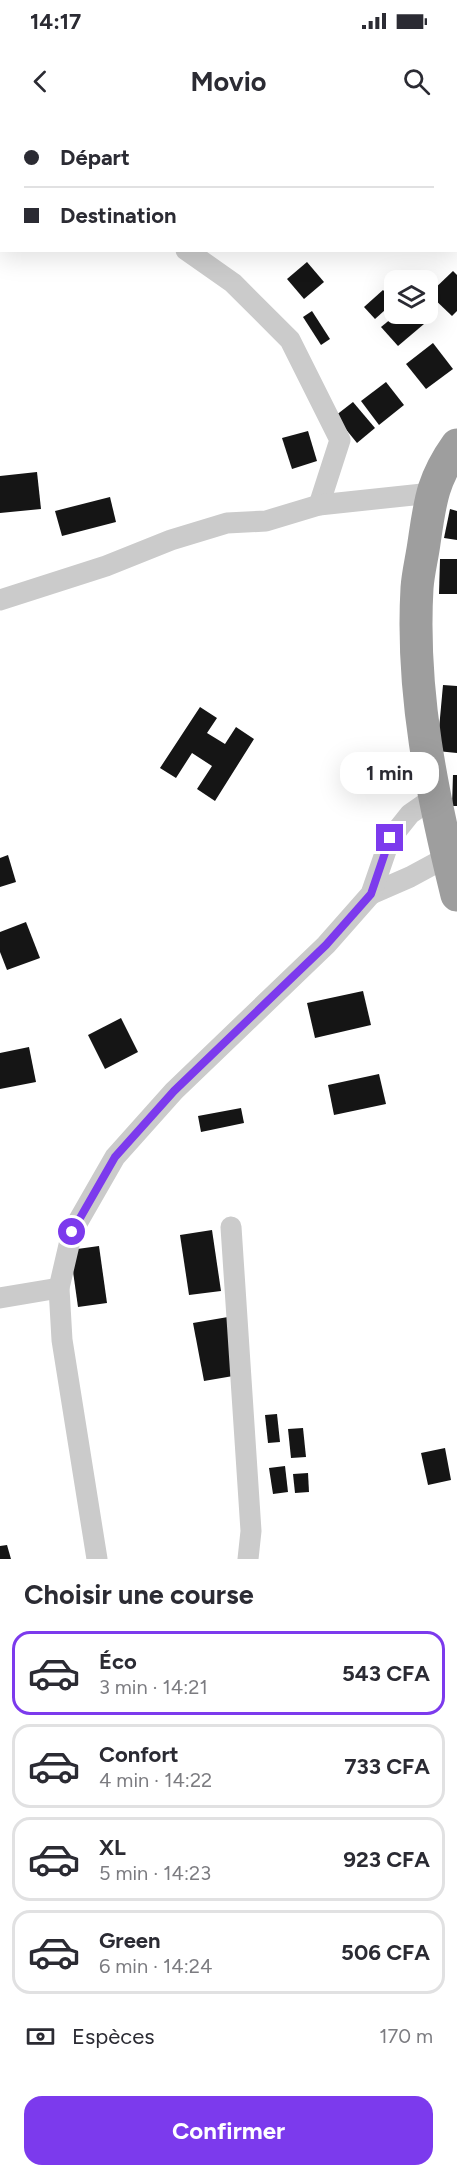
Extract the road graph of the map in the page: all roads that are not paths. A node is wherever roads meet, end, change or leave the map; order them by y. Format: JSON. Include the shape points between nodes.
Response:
{"nodes":[{"id":1,"x":189,"y":252,"type":"edge"},
{"id":2,"x":457,"y":445,"type":"edge"},
{"id":3,"x":432,"y":493,"type":"junction"},
{"id":4,"x":319,"y":505,"type":"junction"},
{"id":5,"x":0,"y":600,"type":"edge"},
{"id":6,"x":434,"y":798,"type":"junction"},
{"id":7,"x":447,"y":857,"type":"junction"},
{"id":8,"x":371,"y":894,"type":"junction"},
{"id":9,"x":457,"y":895,"type":"edge"},
{"id":10,"x":231,"y":1227,"type":"dead end"},
{"id":11,"x":58,"y":1288,"type":"junction"},
{"id":12,"x":0,"y":1298,"type":"edge"},
{"id":13,"x":97,"y":1559,"type":"edge"},
{"id":14,"x":248,"y":1559,"type":"edge"}],
"edges":[{"from":1,"to":4,"type":"street","via":[[233,284],[290,340],[340,440]]},
{"from":2,"to":3,"type":"highway","via":[[445,461]]},
{"from":3,"to":4,"type":"street"},
{"from":3,"to":6,"type":"highway","via":[[417,587],[416,673]]},
{"from":4,"to":5,"type":"street","via":[[266,521],[227,523]]},
{"from":6,"to":7,"type":"highway"},
{"from":6,"to":8,"type":"street","via":[[410,814],[390,838]]},
{"from":7,"to":8,"type":"street"},
{"from":7,"to":9,"type":"highway"},
{"from":8,"to":11,"type":"street","via":[[326,945],[174,1091],[115,1157],[72,1232]]},
{"from":10,"to":14,"type":"street","via":[[251,1531]]},
{"from":11,"to":12,"type":"street"},
{"from":11,"to":13,"type":"street","via":[[62,1340]]}]}
